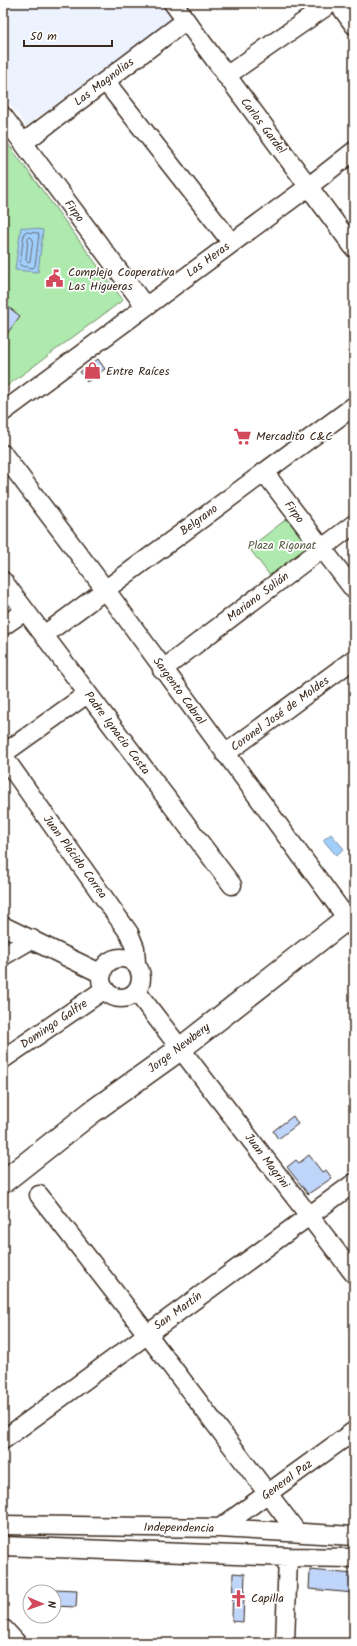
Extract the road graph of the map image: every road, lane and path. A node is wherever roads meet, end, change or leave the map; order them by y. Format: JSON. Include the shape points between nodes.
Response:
{"nodes":[{"id":1,"x":172,"y":3,"type":"edge"},
{"id":2,"x":331,"y":3,"type":"edge"},
{"id":3,"x":338,"y":3,"type":"edge"},
{"id":4,"x":185,"y":21,"type":"junction"},
{"id":5,"x":354,"y":25,"type":"edge"},
{"id":6,"x":226,"y":76,"type":"junction"},
{"id":7,"x":105,"y":81,"type":"junction"},
{"id":8,"x":3,"y":116,"type":"edge"},
{"id":9,"x":23,"y":143,"type":"junction"},
{"id":10,"x":354,"y":151,"type":"edge"},
{"id":11,"x":308,"y":187,"type":"junction"},
{"id":12,"x":232,"y":243,"type":"junction"},
{"id":13,"x":354,"y":248,"type":"edge"},
{"id":14,"x":145,"y":306,"type":"junction"},
{"id":15,"x":354,"y":406,"type":"edge"},
{"id":16,"x":3,"y":412,"type":"edge"},
{"id":17,"x":3,"y":454,"type":"edge"},
{"id":18,"x":264,"y":472,"type":"junction"},
{"id":19,"x":354,"y":524,"type":"edge"},
{"id":20,"x":322,"y":548,"type":"junction"},
{"id":21,"x":3,"y":581,"type":"edge"},
{"id":22,"x":105,"y":589,"type":"junction"},
{"id":23,"x":354,"y":590,"type":"edge"},
{"id":24,"x":25,"y":610,"type":"junction"},
{"id":25,"x":3,"y":626,"type":"edge"},
{"id":26,"x":44,"y":635,"type":"junction"},
{"id":27,"x":354,"y":659,"type":"edge"},
{"id":28,"x":162,"y":670,"type":"junction"},
{"id":29,"x":87,"y":694,"type":"junction"},
{"id":30,"x":225,"y":754,"type":"junction"},
{"id":31,"x":3,"y":755,"type":"edge"},
{"id":32,"x":232,"y":885,"type":"dead end"},
{"id":33,"x":352,"y":920,"type":"edge"},
{"id":34,"x":3,"y":926,"type":"edge"},
{"id":35,"x":32,"y":939,"type":"junction"},
{"id":36,"x":3,"y":956,"type":"edge"},
{"id":37,"x":136,"y":963,"type":"junction"},
{"id":38,"x":103,"y":982,"type":"junction"},
{"id":39,"x":136,"y":991,"type":"junction"},
{"id":40,"x":180,"y":1048,"type":"junction"},
{"id":41,"x":3,"y":1059,"type":"edge"},
{"id":42,"x":3,"y":1182,"type":"edge"},
{"id":43,"x":354,"y":1183,"type":"edge"},
{"id":44,"x":39,"y":1195,"type":"dead end"},
{"id":45,"x":309,"y":1216,"type":"junction"},
{"id":46,"x":354,"y":1274,"type":"edge"},
{"id":47,"x":148,"y":1334,"type":"junction"},
{"id":48,"x":354,"y":1431,"type":"edge"},
{"id":49,"x":3,"y":1440,"type":"edge"},
{"id":50,"x":268,"y":1494,"type":"junction"},
{"id":51,"x":3,"y":1525,"type":"edge"},
{"id":52,"x":220,"y":1528,"type":"junction"},
{"id":53,"x":297,"y":1532,"type":"junction"},
{"id":54,"x":354,"y":1536,"type":"edge"},
{"id":55,"x":3,"y":1546,"type":"edge"},
{"id":56,"x":288,"y":1557,"type":"junction"},
{"id":57,"x":354,"y":1558,"type":"edge"},
{"id":58,"x":3,"y":1631,"type":"edge"},
{"id":59,"x":14,"y":1643,"type":"edge"},
{"id":60,"x":285,"y":1643,"type":"edge"}],
"edges":[{"from":1,"to":4,"type":"street","name":"Carlos Gardel"},
{"from":2,"to":6,"type":"street"},
{"from":3,"to":5,"type":"street"},
{"from":4,"to":6,"type":"street","name":"Carlos Gardel"},
{"from":4,"to":7,"type":"street","name":"Las Magnolias"},
{"from":6,"to":11,"type":"street","name":"Carlos Gardel"},
{"from":7,"to":9,"type":"street","name":"Las Magnolias"},
{"from":7,"to":12,"type":"street"},
{"from":8,"to":9,"type":"street","name":"Firpo"},
{"from":9,"to":14,"type":"street","name":"Firpo"},
{"from":10,"to":11,"type":"street","name":"Las Heras"},
{"from":11,"to":12,"type":"street","name":"Las Heras"},
{"from":11,"to":13,"type":"street","name":"Carlos Gardel"},
{"from":12,"to":14,"type":"street","name":"Las Heras"},
{"from":14,"to":16,"type":"street","name":"Las Heras"},
{"from":15,"to":18,"type":"street","name":"Belgrano"},
{"from":17,"to":22,"type":"street","name":"Sargento Cabral"},
{"from":18,"to":20,"type":"street","name":"Firpo"},
{"from":18,"to":22,"type":"street","name":"Belgrano"},
{"from":19,"to":20,"type":"street","name":"Mariano Solián"},
{"from":20,"to":23,"type":"street","name":"Firpo"},
{"from":20,"to":28,"type":"street","name":"Mariano Solián"},
{"from":21,"to":24,"type":"street","name":"Padre Ignacio Costa"},
{"from":22,"to":26,"type":"street","name":"Belgrano"},
{"from":22,"to":28,"type":"street","name":"Sargento Cabral"},
{"from":24,"to":25,"type":"street"},
{"from":24,"to":26,"type":"street","name":"Padre Ignacio Costa"},
{"from":26,"to":29,"type":"street","name":"Padre Ignacio Costa"},
{"from":27,"to":30,"type":"street","name":"Coronel José de Moldes"},
{"from":28,"to":30,"type":"street","name":"Sargento Cabral"},
{"from":29,"to":31,"type":"street"},
{"from":29,"to":32,"type":"street","name":"Padre Ignacio Costa"},
{"from":30,"to":33,"type":"street","name":"Sargento Cabral"},
{"from":31,"to":37,"type":"street","name":"Juan Plácido Correa","via":[[129,933],[136,948]]},
{"from":33,"to":40,"type":"main road","name":"Jorge Newbery"},
{"from":34,"to":35,"type":"street"},
{"from":35,"to":36,"type":"street"},
{"from":35,"to":38,"type":"street"},
{"from":37,"to":38,"type":"street","via":[[126,958],[114,959],[108,963]]},
{"from":37,"to":39,"type":"street","via":[[141,979]]},
{"from":38,"to":39,"type":"street","via":[[116,997],[123,998]]},
{"from":38,"to":41,"type":"street","name":"Domingo Galfre"},
{"from":39,"to":40,"type":"street","name":"Juan Magrini"},
{"from":40,"to":42,"type":"main road","name":"Jorge Newbery","via":[[92,1112]]},
{"from":40,"to":45,"type":"street","name":"Juan Magrini"},
{"from":43,"to":45,"type":"street","name":"San Martín"},
{"from":44,"to":47,"type":"street"},
{"from":45,"to":46,"type":"street","name":"Juan Magrini"},
{"from":45,"to":47,"type":"street","name":"San Martín"},
{"from":47,"to":49,"type":"street","name":"San Martín"},
{"from":47,"to":50,"type":"street"},
{"from":48,"to":50,"type":"street","name":"General Paz"},
{"from":50,"to":52,"type":"street","name":"General Paz"},
{"from":50,"to":53,"type":"street"},
{"from":51,"to":52,"type":"street","name":"Independencia"},
{"from":52,"to":53,"type":"street","name":"Independencia"},
{"from":53,"to":54,"type":"street","name":"Independencia"},
{"from":55,"to":56,"type":"street"},
{"from":56,"to":57,"type":"street"},
{"from":56,"to":60,"type":"street"},
{"from":58,"to":59,"type":"main road"}]}
